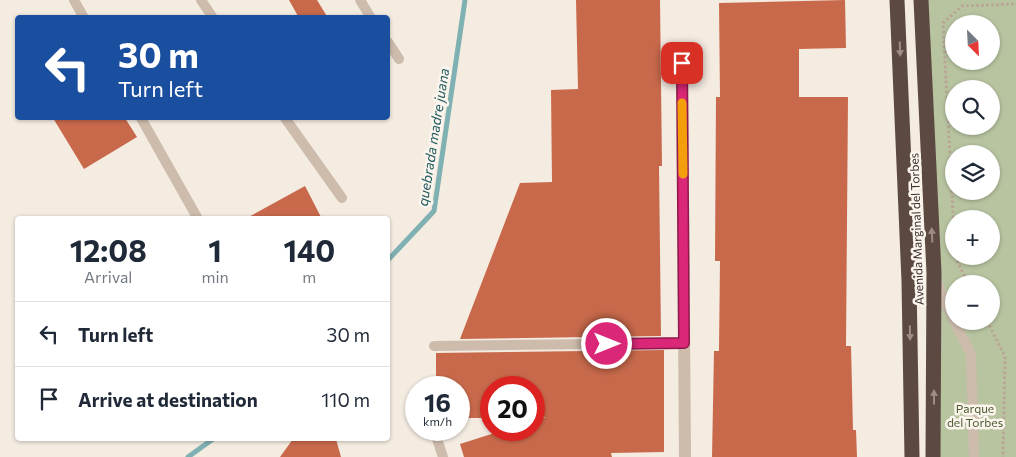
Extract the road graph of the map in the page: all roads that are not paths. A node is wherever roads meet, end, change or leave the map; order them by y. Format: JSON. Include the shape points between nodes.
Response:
{"nodes":[{"id":1,"x":74,"y":0,"type":"edge"},
{"id":2,"x":201,"y":0,"type":"edge"},
{"id":3,"x":360,"y":0,"type":"edge"},
{"id":4,"x":897,"y":0,"type":"edge"},
{"id":5,"x":921,"y":0,"type":"edge"},
{"id":6,"x":82,"y":15,"type":"edge"},
{"id":7,"x":211,"y":15,"type":"edge"},
{"id":8,"x":369,"y":15,"type":"edge"},
{"id":9,"x":390,"y":45,"type":"edge"},
{"id":10,"x":399,"y":59,"type":"dead end"},
{"id":11,"x":682,"y":63,"type":"dead end"},
{"id":12,"x":142,"y":120,"type":"edge"},
{"id":13,"x":286,"y":120,"type":"edge"},
{"id":14,"x":342,"y":198,"type":"dead end"},
{"id":15,"x":196,"y":216,"type":"edge"},
{"id":16,"x":934,"y":273,"type":"junction"},
{"id":17,"x":945,"y":303,"type":"edge"},
{"id":18,"x":959,"y":330,"type":"edge"},
{"id":19,"x":684,"y":343,"type":"junction"},
{"id":20,"x":434,"y":346,"type":"dead end"},
{"id":21,"x":438,"y":441,"type":"edge"},
{"id":22,"x":443,"y":457,"type":"edge"},
{"id":23,"x":685,"y":457,"type":"edge"},
{"id":24,"x":912,"y":457,"type":"edge"},
{"id":25,"x":933,"y":457,"type":"edge"},
{"id":26,"x":974,"y":457,"type":"edge"}],
"edges":[{"from":1,"to":6,"type":"lane"},
{"from":2,"to":7,"type":"lane"},
{"from":3,"to":8,"type":"lane"},
{"from":4,"to":24,"type":"highway","name":"Avenida Marginal del Torbes","one_way":true,"via":[[909,281]]},
{"from":16,"to":5,"type":"highway","name":"Avenida Marginal del Torbes","one_way":true},
{"from":9,"to":10,"type":"lane"},
{"from":11,"to":19,"type":"street"},
{"from":12,"to":15,"type":"lane"},
{"from":13,"to":14,"type":"lane"},
{"from":16,"to":17,"type":"lane"},
{"from":25,"to":16,"type":"highway","name":"Avenida Marginal del Torbes","one_way":true},
{"from":18,"to":26,"type":"lane","via":[[971,354]]},
{"from":19,"to":20,"type":"lane"},
{"from":19,"to":23,"type":"street"},
{"from":21,"to":22,"type":"lane"}]}
